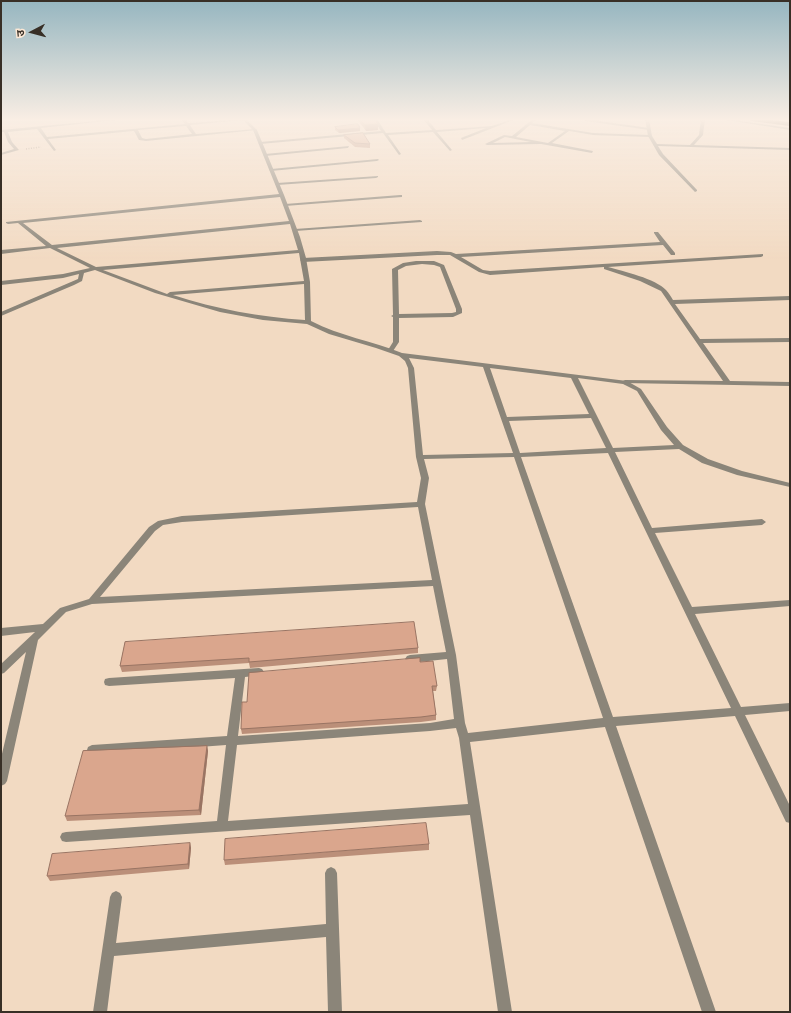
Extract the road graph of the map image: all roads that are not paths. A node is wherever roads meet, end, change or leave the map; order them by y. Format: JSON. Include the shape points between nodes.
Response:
{"nodes":[{"id":1,"x":270,"y":166,"type":"edge"},
{"id":2,"x":311,"y":166,"type":"edge"},
{"id":3,"x":671,"y":166,"type":"edge"},
{"id":4,"x":271,"y":170,"type":"junction"},
{"id":5,"x":376,"y":177,"type":"dead end"},
{"id":6,"x":277,"y":184,"type":"junction"},
{"id":7,"x":695,"y":191,"type":"dead end"},
{"id":8,"x":282,"y":195,"type":"junction"},
{"id":9,"x":400,"y":196,"type":"dead end"},
{"id":10,"x":285,"y":205,"type":"junction"},
{"id":11,"x":420,"y":221,"type":"dead end"},
{"id":12,"x":20,"y":222,"type":"junction"},
{"id":13,"x":292,"y":222,"type":"junction"},
{"id":14,"x":8,"y":223,"type":"dead end"},
{"id":15,"x":295,"y":230,"type":"junction"},
{"id":16,"x":656,"y":233,"type":"dead end"},
{"id":17,"x":664,"y":243,"type":"junction"},
{"id":18,"x":51,"y":247,"type":"junction"},
{"id":19,"x":302,"y":251,"type":"junction"},
{"id":20,"x":1,"y":252,"type":"edge"},
{"id":21,"x":673,"y":254,"type":"dead end"},
{"id":22,"x":455,"y":256,"type":"junction"},
{"id":23,"x":761,"y":256,"type":"dead end"},
{"id":24,"x":303,"y":260,"type":"junction"},
{"id":25,"x":600,"y":266,"type":"junction"},
{"id":26,"x":93,"y":269,"type":"junction"},
{"id":27,"x":82,"y":273,"type":"junction"},
{"id":28,"x":307,"y":282,"type":"junction"},
{"id":29,"x":1,"y":283,"type":"edge"},
{"id":30,"x":163,"y":294,"type":"junction"},
{"id":31,"x":790,"y":298,"type":"edge"},
{"id":32,"x":672,"y":302,"type":"junction"},
{"id":33,"x":1,"y":314,"type":"edge"},
{"id":34,"x":394,"y":316,"type":"junction"},
{"id":35,"x":308,"y":322,"type":"junction"},
{"id":36,"x":790,"y":340,"type":"edge"},
{"id":37,"x":699,"y":341,"type":"junction"},
{"id":38,"x":391,"y":350,"type":"junction"},
{"id":39,"x":401,"y":355,"type":"junction"},
{"id":40,"x":486,"y":365,"type":"junction"},
{"id":41,"x":574,"y":376,"type":"junction"},
{"id":42,"x":625,"y":382,"type":"junction"},
{"id":43,"x":641,"y":382,"type":"junction"},
{"id":44,"x":728,"y":383,"type":"junction"},
{"id":45,"x":790,"y":384,"type":"edge"},
{"id":46,"x":639,"y":390,"type":"junction"},
{"id":47,"x":594,"y":416,"type":"junction"},
{"id":48,"x":504,"y":419,"type":"junction"},
{"id":49,"x":680,"y":447,"type":"junction"},
{"id":50,"x":610,"y":450,"type":"junction"},
{"id":51,"x":517,"y":455,"type":"junction"},
{"id":52,"x":420,"y":457,"type":"junction"},
{"id":53,"x":790,"y":485,"type":"edge"},
{"id":54,"x":421,"y":504,"type":"junction"},
{"id":55,"x":762,"y":522,"type":"dead end"},
{"id":56,"x":650,"y":531,"type":"junction"},
{"id":57,"x":437,"y":583,"type":"junction"},
{"id":58,"x":92,"y":601,"type":"junction"},
{"id":59,"x":790,"y":603,"type":"edge"},
{"id":60,"x":689,"y":612,"type":"junction"},
{"id":61,"x":44,"y":628,"type":"junction"},
{"id":62,"x":1,"y":632,"type":"edge"},
{"id":63,"x":34,"y":638,"type":"junction"},
{"id":64,"x":451,"y":655,"type":"junction"},
{"id":65,"x":404,"y":660,"type":"edge"},
{"id":66,"x":1,"y":670,"type":"edge"},
{"id":67,"x":271,"y":671,"type":"edge"},
{"id":68,"x":240,"y":674,"type":"junction"},
{"id":69,"x":109,"y":682,"type":"dead end"},
{"id":70,"x":790,"y":707,"type":"edge"},
{"id":71,"x":738,"y":712,"type":"junction"},
{"id":72,"x":609,"y":722,"type":"junction"},
{"id":73,"x":460,"y":723,"type":"junction"},
{"id":74,"x":464,"y":738,"type":"junction"},
{"id":75,"x":232,"y":741,"type":"junction"},
{"id":76,"x":92,"y":750,"type":"edge"},
{"id":77,"x":1,"y":781,"type":"edge"},
{"id":78,"x":475,"y":809,"type":"junction"},
{"id":79,"x":790,"y":818,"type":"edge"},
{"id":80,"x":222,"y":825,"type":"junction"},
{"id":81,"x":66,"y":837,"type":"dead end"},
{"id":82,"x":331,"y":873,"type":"dead end"},
{"id":83,"x":116,"y":897,"type":"dead end"},
{"id":84,"x":332,"y":930,"type":"junction"},
{"id":85,"x":108,"y":950,"type":"junction"},
{"id":86,"x":100,"y":1012,"type":"edge"},
{"id":87,"x":335,"y":1012,"type":"edge"},
{"id":88,"x":505,"y":1012,"type":"edge"},
{"id":89,"x":709,"y":1012,"type":"edge"}],
"edges":[{"from":1,"to":4,"type":"street"},
{"from":2,"to":4,"type":"street"},
{"from":3,"to":7,"type":"street"},
{"from":4,"to":6,"type":"street"},
{"from":5,"to":6,"type":"street"},
{"from":6,"to":8,"type":"street"},
{"from":8,"to":10,"type":"street"},
{"from":8,"to":12,"type":"street"},
{"from":9,"to":10,"type":"street"},
{"from":10,"to":13,"type":"street"},
{"from":11,"to":15,"type":"street"},
{"from":12,"to":14,"type":"street"},
{"from":12,"to":18,"type":"street"},
{"from":13,"to":15,"type":"street"},
{"from":13,"to":18,"type":"street"},
{"from":15,"to":19,"type":"street"},
{"from":16,"to":17,"type":"street"},
{"from":17,"to":21,"type":"street"},
{"from":17,"to":22,"type":"street"},
{"from":18,"to":20,"type":"street"},
{"from":18,"to":26,"type":"street"},
{"from":19,"to":24,"type":"street"},
{"from":19,"to":26,"type":"street"},
{"from":22,"to":24,"type":"street","via":[[437,253]]},
{"from":22,"to":25,"type":"street","via":[[481,271],[490,273]]},
{"from":23,"to":25,"type":"street"},
{"from":24,"to":28,"type":"street"},
{"from":25,"to":32,"type":"street","via":[[651,282],[663,290]]},
{"from":26,"to":27,"type":"street"},
{"from":26,"to":30,"type":"street"},
{"from":27,"to":29,"type":"street"},
{"from":27,"to":33,"type":"street","via":[[80,280]]},
{"from":28,"to":30,"type":"street"},
{"from":28,"to":35,"type":"street"},
{"from":30,"to":35,"type":"street","via":[[238,315]]},
{"from":31,"to":32,"type":"street"},
{"from":32,"to":37,"type":"street"},
{"from":34,"to":34,"type":"street","via":[[395,269],[424,262],[434,262],[442,266],[459,313]]},
{"from":34,"to":38,"type":"street","via":[[396,342]]},
{"from":35,"to":38,"type":"street","via":[[335,335]]},
{"from":36,"to":37,"type":"street"},
{"from":37,"to":44,"type":"street"},
{"from":38,"to":39,"type":"street"},
{"from":39,"to":40,"type":"street"},
{"from":39,"to":52,"type":"street","via":[[408,360],[411,368]]},
{"from":40,"to":41,"type":"street"},
{"from":40,"to":48,"type":"street"},
{"from":41,"to":42,"type":"street"},
{"from":41,"to":47,"type":"street"},
{"from":42,"to":43,"type":"street"},
{"from":42,"to":46,"type":"street"},
{"from":43,"to":44,"type":"street"},
{"from":43,"to":46,"type":"street"},
{"from":44,"to":45,"type":"street"},
{"from":46,"to":49,"type":"street"},
{"from":47,"to":48,"type":"street"},
{"from":47,"to":50,"type":"street"},
{"from":48,"to":51,"type":"street"},
{"from":49,"to":50,"type":"street"},
{"from":49,"to":53,"type":"street","via":[[705,461],[740,473]]},
{"from":50,"to":51,"type":"street"},
{"from":50,"to":56,"type":"street"},
{"from":51,"to":52,"type":"street"},
{"from":51,"to":72,"type":"street"},
{"from":52,"to":54,"type":"street","via":[[425,478]]},
{"from":54,"to":57,"type":"street"},
{"from":54,"to":58,"type":"street","via":[[182,519],[161,523],[152,529]]},
{"from":55,"to":56,"type":"street"},
{"from":56,"to":60,"type":"street"},
{"from":57,"to":58,"type":"street"},
{"from":57,"to":64,"type":"street"},
{"from":58,"to":61,"type":"street","via":[[63,610]]},
{"from":59,"to":60,"type":"street"},
{"from":60,"to":71,"type":"street"},
{"from":61,"to":62,"type":"street"},
{"from":61,"to":63,"type":"street"},
{"from":63,"to":66,"type":"street"},
{"from":63,"to":77,"type":"street"},
{"from":64,"to":65,"type":"street"},
{"from":64,"to":73,"type":"street"},
{"from":67,"to":68,"type":"street"},
{"from":68,"to":69,"type":"street"},
{"from":68,"to":75,"type":"street"},
{"from":70,"to":71,"type":"street"},
{"from":71,"to":72,"type":"street"},
{"from":71,"to":79,"type":"street"},
{"from":72,"to":74,"type":"street"},
{"from":72,"to":89,"type":"street"},
{"from":73,"to":74,"type":"street"},
{"from":73,"to":75,"type":"street"},
{"from":74,"to":78,"type":"street"},
{"from":75,"to":76,"type":"street"},
{"from":75,"to":80,"type":"street"},
{"from":78,"to":80,"type":"street"},
{"from":78,"to":88,"type":"street"},
{"from":80,"to":81,"type":"street"},
{"from":82,"to":84,"type":"street"},
{"from":83,"to":85,"type":"street"},
{"from":84,"to":85,"type":"street"},
{"from":84,"to":87,"type":"street"},
{"from":85,"to":86,"type":"street"}]}
